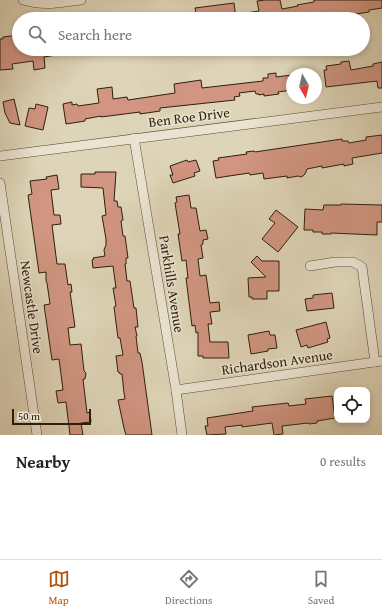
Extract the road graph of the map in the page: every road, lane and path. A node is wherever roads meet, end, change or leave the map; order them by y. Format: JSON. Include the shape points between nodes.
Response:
{"nodes":[{"id":1,"x":23,"y":0,"type":"edge"},
{"id":2,"x":80,"y":0,"type":"edge"},
{"id":3,"x":382,"y":107,"type":"edge"},
{"id":4,"x":134,"y":138,"type":"junction"},
{"id":5,"x":0,"y":156,"type":"edge"},
{"id":6,"x":0,"y":183,"type":"edge"},
{"id":7,"x":310,"y":266,"type":"dead end"},
{"id":8,"x":379,"y":362,"type":"edge"},
{"id":9,"x":176,"y":390,"type":"junction"},
{"id":10,"x":37,"y":435,"type":"edge"},
{"id":11,"x":182,"y":435,"type":"edge"}],
"edges":[{"from":1,"to":2,"type":"street","via":[[32,3],[58,3]]},
{"from":3,"to":4,"type":"street","name":"Ben Roe Drive"},
{"from":4,"to":5,"type":"street","name":"Ben Roe Drive"},
{"from":4,"to":9,"type":"street","name":"Parkhills Avenue"},
{"from":6,"to":10,"type":"street","name":"Newcastle Drive"},
{"from":7,"to":8,"type":"street","via":[[353,262],[362,267]]},
{"from":8,"to":9,"type":"street","name":"Richardson Avenue"},
{"from":9,"to":11,"type":"street","name":"Parkhills Avenue"}]}
